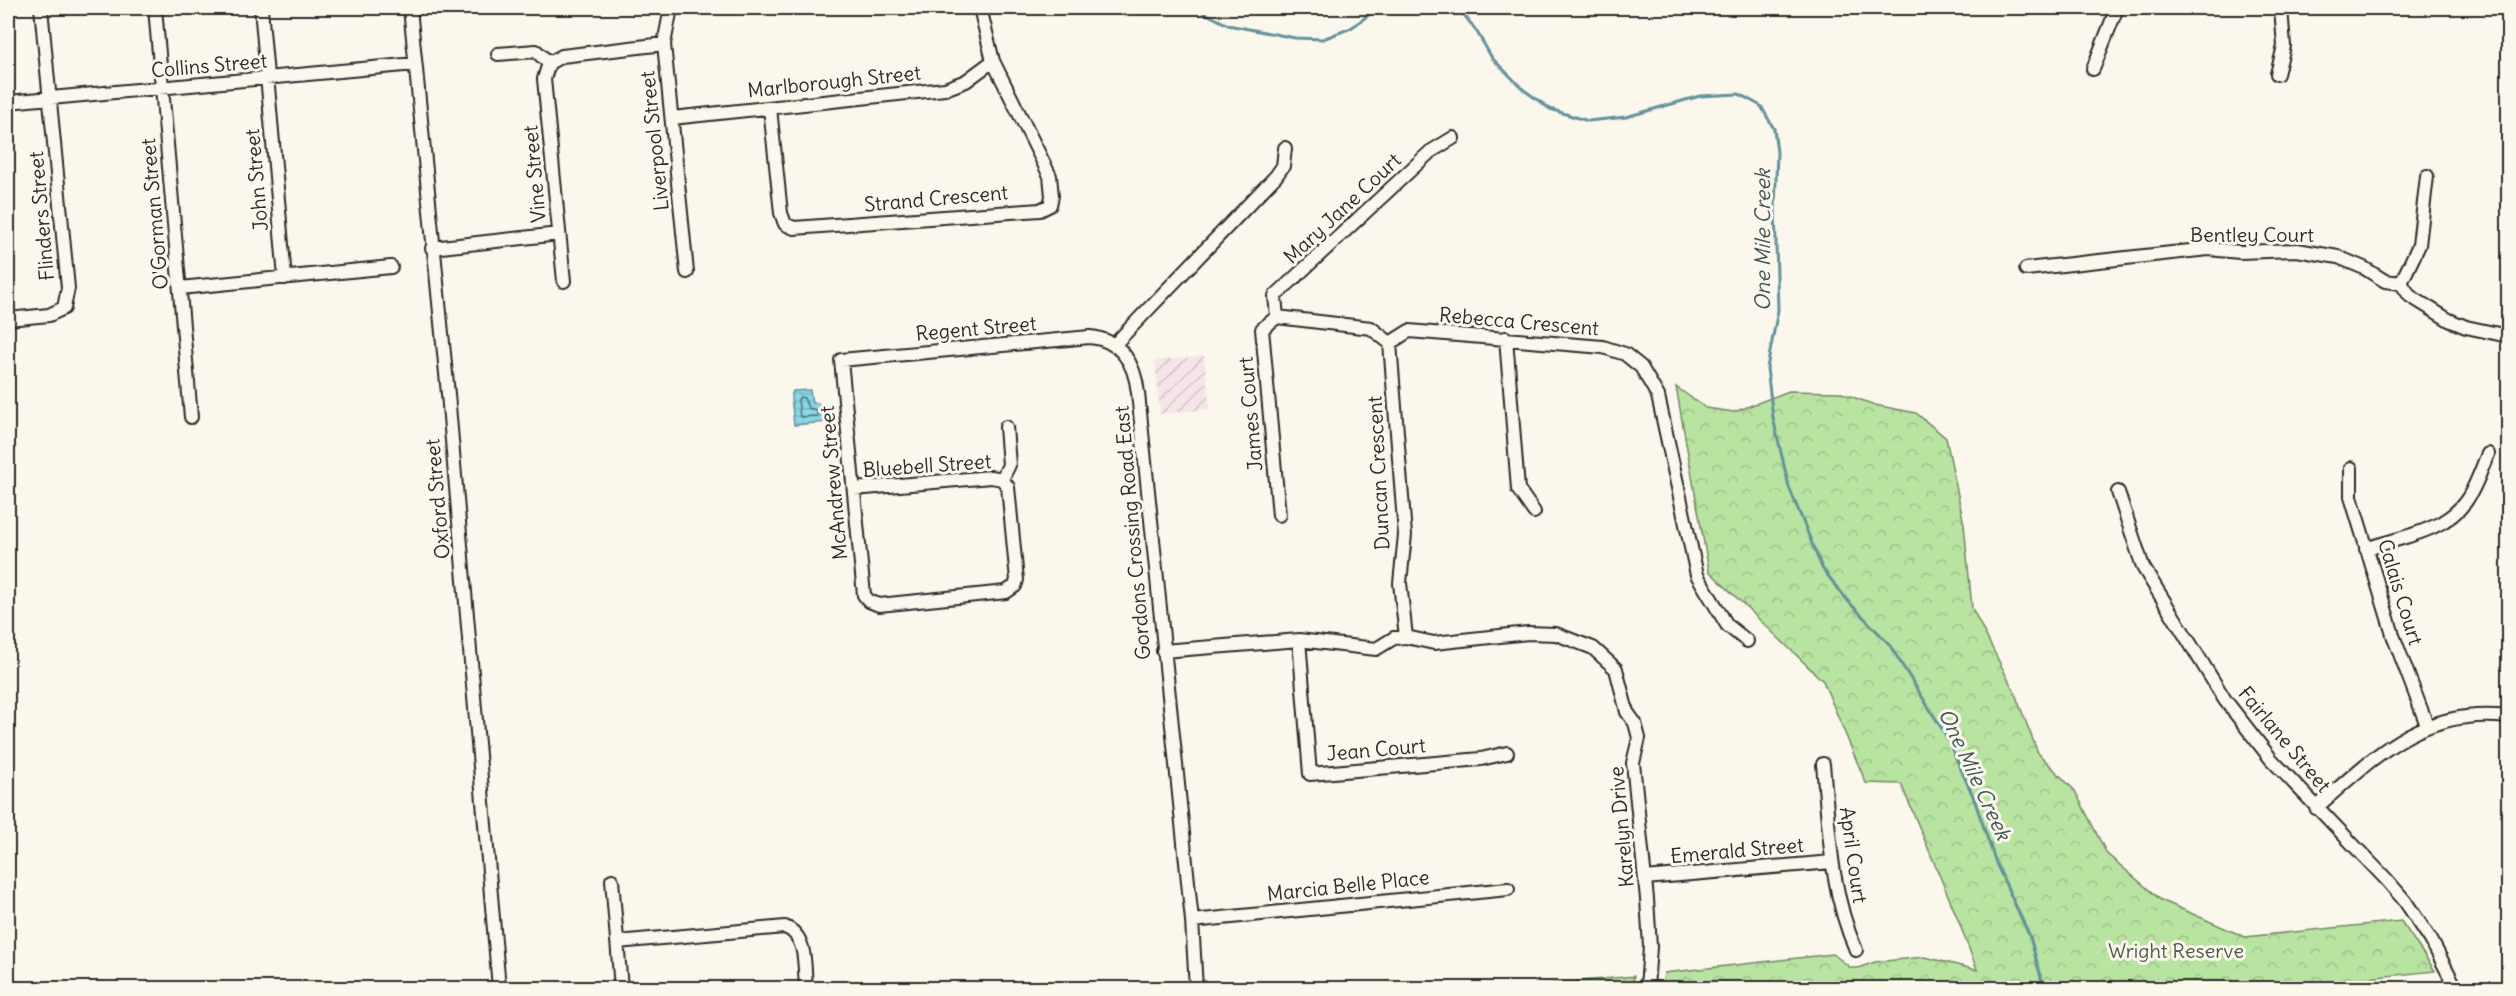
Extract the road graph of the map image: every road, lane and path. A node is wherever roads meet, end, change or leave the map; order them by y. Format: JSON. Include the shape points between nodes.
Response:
{"nodes":[{"id":1,"x":41,"y":8,"type":"edge"},
{"id":2,"x":155,"y":8,"type":"edge"},
{"id":3,"x":261,"y":8,"type":"edge"},
{"id":4,"x":410,"y":8,"type":"edge"},
{"id":5,"x":671,"y":8,"type":"edge"},
{"id":6,"x":980,"y":8,"type":"edge"},
{"id":7,"x":2117,"y":8,"type":"edge"},
{"id":8,"x":2281,"y":8,"type":"edge"},
{"id":9,"x":664,"y":45,"type":"junction"},
{"id":10,"x":498,"y":54,"type":"dead end"},
{"id":11,"x":993,"y":61,"type":"junction"},
{"id":12,"x":549,"y":63,"type":"junction"},
{"id":13,"x":415,"y":64,"type":"junction"},
{"id":14,"x":2093,"y":69,"type":"dead end"},
{"id":15,"x":2277,"y":74,"type":"dead end"},
{"id":16,"x":266,"y":79,"type":"junction"},
{"id":17,"x":162,"y":89,"type":"junction"},
{"id":18,"x":50,"y":99,"type":"junction"},
{"id":19,"x":8,"y":102,"type":"edge"},
{"id":20,"x":770,"y":108,"type":"junction"},
{"id":21,"x":672,"y":118,"type":"junction"},
{"id":22,"x":1453,"y":138,"type":"dead end"},
{"id":23,"x":1285,"y":148,"type":"dead end"},
{"id":24,"x":2427,"y":176,"type":"dead end"},
{"id":25,"x":559,"y":234,"type":"junction"},
{"id":26,"x":432,"y":248,"type":"junction"},
{"id":27,"x":391,"y":267,"type":"dead end"},
{"id":28,"x":2026,"y":269,"type":"dead end"},
{"id":29,"x":687,"y":272,"type":"dead end"},
{"id":30,"x":285,"y":278,"type":"junction"},
{"id":31,"x":564,"y":281,"type":"dead end"},
{"id":32,"x":2401,"y":282,"type":"junction"},
{"id":33,"x":180,"y":288,"type":"junction"},
{"id":34,"x":1277,"y":316,"type":"junction"},
{"id":35,"x":8,"y":319,"type":"edge"},
{"id":36,"x":2508,"y":336,"type":"edge"},
{"id":37,"x":1506,"y":338,"type":"junction"},
{"id":38,"x":1390,"y":343,"type":"junction"},
{"id":39,"x":1113,"y":345,"type":"junction"},
{"id":40,"x":841,"y":360,"type":"joint"},
{"id":41,"x":191,"y":417,"type":"dead end"},
{"id":42,"x":1006,"y":427,"type":"dead end"},
{"id":43,"x":2488,"y":454,"type":"dead end"},
{"id":44,"x":2351,"y":468,"type":"dead end"},
{"id":45,"x":1002,"y":479,"type":"junction"},
{"id":46,"x":854,"y":489,"type":"junction"},
{"id":47,"x":2118,"y":492,"type":"dead end"},
{"id":48,"x":1534,"y":512,"type":"dead end"},
{"id":49,"x":1278,"y":515,"type":"dead end"},
{"id":50,"x":2366,"y":549,"type":"junction"},
{"id":51,"x":869,"y":601,"type":"joint"},
{"id":52,"x":1406,"y":637,"type":"junction"},
{"id":53,"x":1299,"y":640,"type":"junction"},
{"id":54,"x":1747,"y":641,"type":"dead end"},
{"id":55,"x":1163,"y":651,"type":"junction"},
{"id":56,"x":2508,"y":717,"type":"edge"},
{"id":57,"x":2427,"y":725,"type":"junction"},
{"id":58,"x":1507,"y":753,"type":"dead end"},
{"id":59,"x":1823,"y":764,"type":"dead end"},
{"id":60,"x":2316,"y":808,"type":"junction"},
{"id":61,"x":1832,"y":862,"type":"junction"},
{"id":62,"x":1645,"y":878,"type":"junction"},
{"id":63,"x":612,"y":880,"type":"dead end"},
{"id":64,"x":1508,"y":889,"type":"dead end"},
{"id":65,"x":1192,"y":921,"type":"junction"},
{"id":66,"x":617,"y":942,"type":"junction"},
{"id":67,"x":1856,"y":950,"type":"dead end"},
{"id":68,"x":500,"y":988,"type":"edge"},
{"id":69,"x":621,"y":988,"type":"edge"},
{"id":70,"x":806,"y":988,"type":"edge"},
{"id":71,"x":1196,"y":988,"type":"edge"},
{"id":72,"x":1647,"y":988,"type":"edge"},
{"id":73,"x":2456,"y":988,"type":"edge"}],
"edges":[{"from":1,"to":18,"type":"street"},
{"from":2,"to":17,"type":"street","name":"O'Gorman Street"},
{"from":3,"to":16,"type":"street","name":"John Street"},
{"from":4,"to":13,"type":"street","name":"Oxford Street"},
{"from":5,"to":9,"type":"street","name":"Liverpool Street"},
{"from":6,"to":11,"type":"street"},
{"from":7,"to":14,"type":"street"},
{"from":8,"to":15,"type":"street","via":[[2284,46]]},
{"from":9,"to":12,"type":"street","via":[[562,56]]},
{"from":9,"to":21,"type":"street","name":"Liverpool Street"},
{"from":10,"to":12,"type":"street","via":[[536,51]]},
{"from":11,"to":20,"type":"street","name":"Marlborough Street","via":[[966,81],[945,89]]},
{"from":11,"to":20,"type":"street","name":"Strand Crescent","via":[[1050,176],[1050,205],[1040,210],[794,228],[785,224],[781,213]]},
{"from":12,"to":25,"type":"street","name":"Vine Street","via":[[544,79]]},
{"from":13,"to":16,"type":"street","name":"Collins Street"},
{"from":13,"to":26,"type":"street","name":"Oxford Street"},
{"from":16,"to":17,"type":"street","name":"Collins Street"},
{"from":16,"to":30,"type":"street","name":"John Street"},
{"from":17,"to":18,"type":"street","name":"Collins Street"},
{"from":17,"to":33,"type":"street","name":"O'Gorman Street"},
{"from":18,"to":19,"type":"street","name":"Collins Street"},
{"from":18,"to":35,"type":"street","name":"Flinders Street","via":[[68,288],[64,308],[49,315]]},
{"from":20,"to":21,"type":"street","name":"Marlborough Street"},
{"from":21,"to":29,"type":"street","name":"Liverpool Street"},
{"from":22,"to":34,"type":"street","name":"Mary Jane Court","via":[[1430,152],[1275,296]]},
{"from":23,"to":39,"type":"street","via":[[1283,166],[1276,176]]},
{"from":24,"to":32,"type":"street","via":[[2419,245]]},
{"from":25,"to":26,"type":"street"},
{"from":25,"to":31,"type":"street","name":"Vine Street"},
{"from":26,"to":68,"type":"street","name":"Oxford Street"},
{"from":27,"to":30,"type":"street"},
{"from":28,"to":32,"type":"street","name":"Bentley Court","via":[[2208,249],[2290,250],[2338,258],[2385,281]]},
{"from":30,"to":33,"type":"street"},
{"from":32,"to":36,"type":"street","via":[[2410,296],[2448,320]]},
{"from":33,"to":41,"type":"street","name":"O'Gorman Street"},
{"from":34,"to":38,"type":"street","via":[[1371,328]]},
{"from":34,"to":49,"type":"street","name":"James Court","via":[[1262,329]]},
{"from":37,"to":38,"type":"street","name":"Rebecca Crescent","via":[[1409,331]]},
{"from":37,"to":48,"type":"street","via":[[1518,489]]},
{"from":37,"to":54,"type":"street","name":"Rebecca Crescent","via":[[1603,347],[1625,354],[1641,367],[1658,396],[1697,574],[1727,625]]},
{"from":38,"to":52,"type":"street","name":"Duncan Crescent","via":[[1405,536],[1400,583]]},
{"from":39,"to":40,"type":"street","name":"Regent Street","via":[[1082,338]]},
{"from":39,"to":55,"type":"street","name":"Gordons Crossing Road East","via":[[1127,357],[1136,376]]},
{"from":40,"to":46,"type":"street","name":"McAndrew Street"},
{"from":42,"to":45,"type":"street","name":"Bluebell Street","via":[[1009,465]]},
{"from":43,"to":50,"type":"street","via":[[2466,501],[2449,518]]},
{"from":44,"to":50,"type":"street","name":"Calais Court","via":[[2351,497]]},
{"from":45,"to":46,"type":"street","name":"Bluebell Street"},
{"from":45,"to":51,"type":"street","name":"Bluebell Street","via":[[1008,487],[1017,580],[1011,589],[1001,594],[879,604]]},
{"from":46,"to":51,"type":"street","name":"McAndrew Street","via":[[862,592]]},
{"from":47,"to":60,"type":"street","name":"Fairlane Street","via":[[2143,567],[2205,669],[2241,722]]},
{"from":50,"to":57,"type":"street","name":"Calais Court"},
{"from":52,"to":53,"type":"street","via":[[1394,638],[1376,649]]},
{"from":52,"to":62,"type":"street","name":"Karelyn Drive","via":[[1434,643],[1528,633],[1556,634],[1593,648],[1616,669],[1627,712],[1639,738],[1633,763]]},
{"from":53,"to":55,"type":"street"},
{"from":53,"to":58,"type":"street","name":"Jean Court","via":[[1310,774],[1481,759]]},
{"from":55,"to":65,"type":"street","name":"Gordons Crossing Road East"},
{"from":56,"to":57,"type":"street","via":[[2459,716]]},
{"from":57,"to":60,"type":"street","via":[[2391,743]]},
{"from":59,"to":61,"type":"street","name":"April Court"},
{"from":60,"to":73,"type":"street","name":"Fairlane Street","via":[[2405,901]]},
{"from":61,"to":62,"type":"street","name":"Emerald Street"},
{"from":61,"to":67,"type":"street","name":"April Court","via":[[1845,925]]},
{"from":62,"to":72,"type":"street","name":"Karelyn Drive","via":[[1650,947]]},
{"from":63,"to":66,"type":"street"},
{"from":64,"to":65,"type":"street","name":"Marcia Belle Place"},
{"from":65,"to":71,"type":"street","name":"Gordons Crossing Road East"},
{"from":66,"to":69,"type":"street"},
{"from":66,"to":70,"type":"street","via":[[785,927],[793,930],[802,945]]}]}
